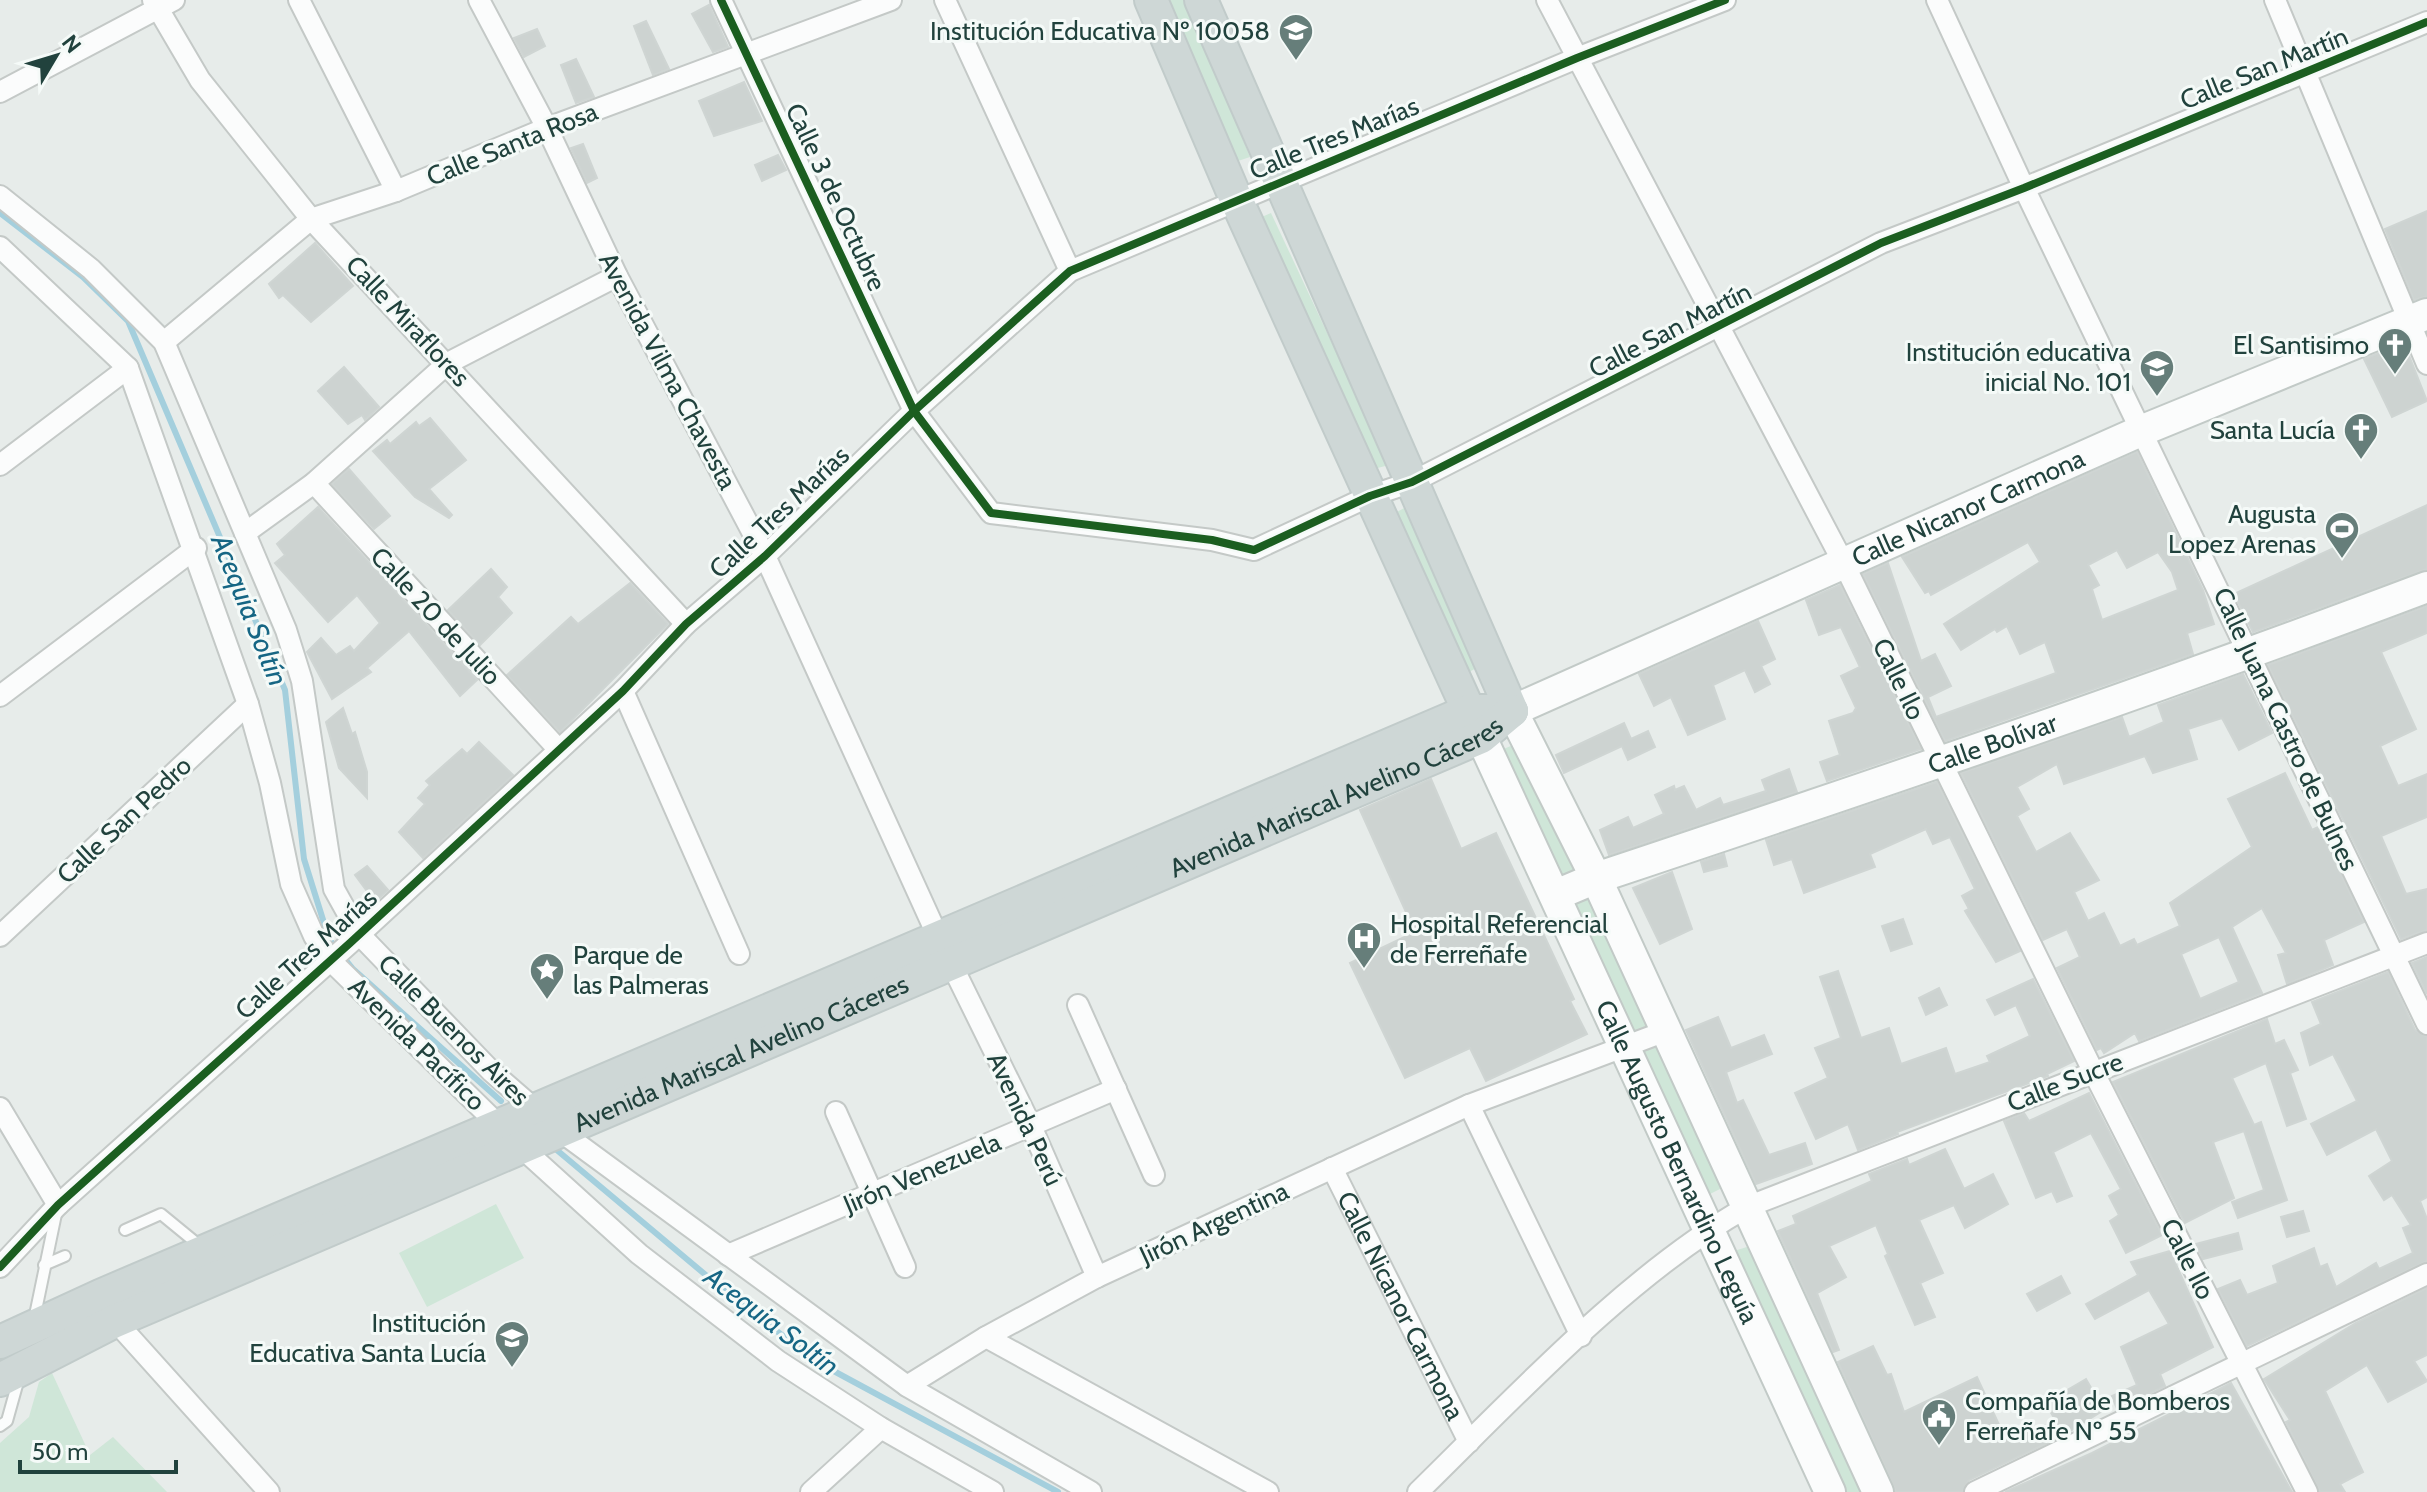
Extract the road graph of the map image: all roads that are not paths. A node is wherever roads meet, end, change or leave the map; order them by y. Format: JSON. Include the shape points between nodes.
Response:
{"nodes":[{"id":1,"x":299,"y":0,"type":"edge"},
{"id":2,"x":479,"y":0,"type":"edge"},
{"id":3,"x":721,"y":0,"type":"edge"},
{"id":4,"x":891,"y":0,"type":"edge"},
{"id":5,"x":945,"y":0,"type":"edge"},
{"id":6,"x":1151,"y":0,"type":"edge"},
{"id":7,"x":1201,"y":0,"type":"edge"},
{"id":8,"x":1547,"y":0,"type":"edge"},
{"id":9,"x":1725,"y":0,"type":"edge"},
{"id":10,"x":1937,"y":0,"type":"edge"},
{"id":11,"x":2275,"y":0,"type":"edge"},
{"id":12,"x":162,"y":3,"type":"edge"},
{"id":13,"x":2427,"y":22,"type":"edge"},
{"id":14,"x":746,"y":54,"type":"junction"},
{"id":15,"x":1577,"y":58,"type":"junction"},
{"id":16,"x":2307,"y":71,"type":"junction"},
{"id":17,"x":0,"y":92,"type":"edge"},
{"id":18,"x":547,"y":128,"type":"junction"},
{"id":19,"x":1282,"y":184,"type":"junction"},
{"id":20,"x":2024,"y":188,"type":"junction"},
{"id":21,"x":396,"y":191,"type":"junction"},
{"id":22,"x":0,"y":196,"type":"edge"},
{"id":23,"x":1236,"y":199,"type":"junction"},
{"id":24,"x":311,"y":219,"type":"junction"},
{"id":25,"x":0,"y":247,"type":"edge"},
{"id":26,"x":1070,"y":271,"type":"junction"},
{"id":27,"x":617,"y":276,"type":"junction"},
{"id":28,"x":2417,"y":318,"type":"edge"},
{"id":29,"x":1722,"y":327,"type":"junction"},
{"id":30,"x":164,"y":342,"type":"junction"},
{"id":31,"x":448,"y":363,"type":"junction"},
{"id":32,"x":2427,"y":364,"type":"edge"},
{"id":33,"x":128,"y":368,"type":"junction"},
{"id":34,"x":914,"y":411,"type":"junction"},
{"id":35,"x":2143,"y":430,"type":"junction"},
{"id":36,"x":0,"y":465,"type":"edge"},
{"id":37,"x":1412,"y":482,"type":"junction"},
{"id":38,"x":314,"y":483,"type":"junction"},
{"id":39,"x":1370,"y":496,"type":"junction"},
{"id":40,"x":245,"y":533,"type":"junction"},
{"id":41,"x":196,"y":548,"type":"junction"},
{"id":42,"x":765,"y":556,"type":"junction"},
{"id":43,"x":1843,"y":562,"type":"junction"},
{"id":44,"x":2427,"y":587,"type":"edge"},
{"id":45,"x":686,"y":624,"type":"junction"},
{"id":46,"x":2250,"y":654,"type":"junction"},
{"id":47,"x":623,"y":691,"type":"junction"},
{"id":48,"x":0,"y":696,"type":"edge"},
{"id":49,"x":248,"y":704,"type":"junction"},
{"id":50,"x":1512,"y":711,"type":"junction"},
{"id":51,"x":1475,"y":724,"type":"junction"},
{"id":52,"x":559,"y":750,"type":"junction"},
{"id":53,"x":1940,"y":763,"type":"junction"},
{"id":54,"x":1596,"y":878,"type":"junction"},
{"id":55,"x":1556,"y":895,"type":"junction"},
{"id":56,"x":0,"y":936,"type":"edge"},
{"id":57,"x":2427,"y":943,"type":"edge"},
{"id":58,"x":344,"y":948,"type":"junction"},
{"id":59,"x":945,"y":950,"type":"junction"},
{"id":60,"x":739,"y":954,"type":"dead end"},
{"id":61,"x":2393,"y":955,"type":"junction"},
{"id":62,"x":1078,"y":1005,"type":"dead end"},
{"id":63,"x":2427,"y":1024,"type":"edge"},
{"id":64,"x":1666,"y":1031,"type":"junction"},
{"id":65,"x":1623,"y":1047,"type":"junction"},
{"id":66,"x":2093,"y":1071,"type":"junction"},
{"id":67,"x":1116,"y":1089,"type":"junction"},
{"id":68,"x":1469,"y":1105,"type":"junction"},
{"id":69,"x":0,"y":1108,"type":"edge"},
{"id":70,"x":534,"y":1111,"type":"junction"},
{"id":71,"x":836,"y":1112,"type":"dead end"},
{"id":72,"x":1031,"y":1126,"type":"junction"},
{"id":73,"x":560,"y":1131,"type":"junction"},
{"id":74,"x":511,"y":1137,"type":"junction"},
{"id":75,"x":1332,"y":1168,"type":"junction"},
{"id":76,"x":1154,"y":1175,"type":"dead end"},
{"id":77,"x":872,"y":1194,"type":"junction"},
{"id":78,"x":58,"y":1205,"type":"junction"},
{"id":79,"x":1747,"y":1207,"type":"junction"},
{"id":80,"x":125,"y":1230,"type":"dead end"},
{"id":81,"x":1707,"y":1230,"type":"junction"},
{"id":82,"x":7,"y":1253,"type":"edge"},
{"id":83,"x":728,"y":1255,"type":"junction"},
{"id":84,"x":65,"y":1256,"type":"dead end"},
{"id":85,"x":215,"y":1263,"type":"junction"},
{"id":86,"x":44,"y":1265,"type":"junction"},
{"id":87,"x":0,"y":1267,"type":"edge"},
{"id":88,"x":905,"y":1267,"type":"dead end"},
{"id":89,"x":2427,"y":1274,"type":"edge"},
{"id":90,"x":1097,"y":1277,"type":"junction"},
{"id":91,"x":106,"y":1309,"type":"junction"},
{"id":92,"x":1581,"y":1336,"type":"junction"},
{"id":93,"x":986,"y":1337,"type":"junction"},
{"id":94,"x":18,"y":1352,"type":"edge"},
{"id":95,"x":2242,"y":1365,"type":"junction"},
{"id":96,"x":907,"y":1386,"type":"junction"},
{"id":97,"x":0,"y":1426,"type":"edge"},
{"id":98,"x":881,"y":1428,"type":"junction"},
{"id":99,"x":1469,"y":1442,"type":"junction"},
{"id":100,"x":269,"y":1492,"type":"edge"},
{"id":101,"x":811,"y":1492,"type":"edge"},
{"id":102,"x":993,"y":1492,"type":"edge"},
{"id":103,"x":1091,"y":1492,"type":"edge"},
{"id":104,"x":1268,"y":1492,"type":"edge"},
{"id":105,"x":1418,"y":1492,"type":"edge"},
{"id":106,"x":1830,"y":1492,"type":"edge"},
{"id":107,"x":1878,"y":1492,"type":"edge"},
{"id":108,"x":1975,"y":1492,"type":"edge"},
{"id":109,"x":2307,"y":1492,"type":"edge"}],
"edges":[{"from":1,"to":21,"type":"street"},
{"from":2,"to":18,"type":"street","name":"Avenida Vilma Chavesta"},
{"from":3,"to":14,"type":"street","name":"Calle 3 de Octubre"},
{"from":4,"to":14,"type":"street","name":"Calle Santa Rosa"},
{"from":5,"to":26,"type":"street"},
{"from":6,"to":23,"type":"main road","name":"Calle Augusto Bernardino Leguía"},
{"from":7,"to":19,"type":"main road","name":"Calle Augusto Bernardino Leguía"},
{"from":8,"to":15,"type":"street","name":"Calle Ilo"},
{"from":9,"to":15,"type":"street","name":"Calle Tres Marías"},
{"from":10,"to":20,"type":"street","name":"Calle Juana Castro de Bulnes"},
{"from":11,"to":16,"type":"street"},
{"from":12,"to":17,"type":"street"},
{"from":12,"to":24,"type":"street","name":"Calle Miraflores","via":[[200,80]]},
{"from":13,"to":16,"type":"street","name":"Calle San Martín"},
{"from":14,"to":18,"type":"street","name":"Calle Santa Rosa"},
{"from":14,"to":34,"type":"street","name":"Calle 3 de Octubre"},
{"from":15,"to":19,"type":"street","name":"Calle Tres Marías"},
{"from":15,"to":29,"type":"street","name":"Calle Ilo"},
{"from":16,"to":20,"type":"street","name":"Calle San Martín"},
{"from":16,"to":28,"type":"street"},
{"from":18,"to":21,"type":"street","name":"Calle Santa Rosa"},
{"from":18,"to":27,"type":"street","name":"Avenida Vilma Chavesta"},
{"from":19,"to":23,"type":"street","name":"Calle Tres Marías"},
{"from":19,"to":37,"type":"main road","name":"Calle Augusto Bernardino Leguía"},
{"from":20,"to":29,"type":"street","name":"Calle San Martín","via":[[1881,243]]},
{"from":20,"to":35,"type":"street","name":"Calle Juana Castro de Bulnes"},
{"from":21,"to":24,"type":"street","name":"Calle Santa Rosa"},
{"from":22,"to":30,"type":"street","name":"Calle Buenos Aires","via":[[91,269]]},
{"from":23,"to":26,"type":"street","name":"Calle Tres Marías"},
{"from":23,"to":39,"type":"main road","name":"Calle Augusto Bernardino Leguía"},
{"from":24,"to":30,"type":"street","name":"Calle Santa Rosa"},
{"from":24,"to":31,"type":"street","name":"Calle Miraflores"},
{"from":25,"to":33,"type":"street","name":"Avenida Pacífico"},
{"from":26,"to":34,"type":"street","name":"Calle Tres Marías"},
{"from":27,"to":31,"type":"street"},
{"from":27,"to":42,"type":"street","name":"Avenida Vilma Chavesta"},
{"from":28,"to":32,"type":"street"},
{"from":28,"to":35,"type":"street","name":"Calle Nicanor Carmona"},
{"from":29,"to":37,"type":"street","name":"Calle San Martín"},
{"from":29,"to":43,"type":"street","name":"Calle Ilo"},
{"from":30,"to":40,"type":"street","name":"Calle Buenos Aires"},
{"from":31,"to":38,"type":"street"},
{"from":31,"to":45,"type":"street","name":"Calle Miraflores"},
{"from":33,"to":36,"type":"street"},
{"from":33,"to":41,"type":"street","name":"Avenida Pacífico"},
{"from":34,"to":39,"type":"street","name":"Calle San Martín","via":[[991,513],[1212,540],[1254,550]]},
{"from":34,"to":42,"type":"street","name":"Calle Tres Marías"},
{"from":35,"to":43,"type":"street","name":"Calle Nicanor Carmona"},
{"from":35,"to":46,"type":"street","name":"Calle Juana Castro de Bulnes"},
{"from":37,"to":39,"type":"street","name":"Calle San Martín"},
{"from":37,"to":50,"type":"main road","name":"Calle Augusto Bernardino Leguía"},
{"from":38,"to":40,"type":"street"},
{"from":38,"to":52,"type":"street","name":"Calle 20 de Julio"},
{"from":39,"to":51,"type":"main road","name":"Calle Augusto Bernardino Leguía"},
{"from":40,"to":58,"type":"street","name":"Calle Buenos Aires","via":[[302,681]]},
{"from":41,"to":48,"type":"street"},
{"from":41,"to":49,"type":"street","name":"Avenida Pacífico"},
{"from":42,"to":45,"type":"street","name":"Calle Tres Marías"},
{"from":42,"to":59,"type":"street","name":"Avenida Vilma Chavesta"},
{"from":43,"to":50,"type":"street","name":"Calle Nicanor Carmona"},
{"from":43,"to":53,"type":"street","name":"Calle Ilo"},
{"from":44,"to":46,"type":"street","name":"Calle Bolívar"},
{"from":45,"to":47,"type":"street","name":"Calle Tres Marías"},
{"from":46,"to":53,"type":"street","name":"Calle Bolívar"},
{"from":46,"to":61,"type":"street","name":"Calle Juana Castro de Bulnes"},
{"from":47,"to":52,"type":"street","name":"Calle Tres Marías"},
{"from":47,"to":60,"type":"street"},
{"from":49,"to":56,"type":"street","name":"Calle San Pedro"},
{"from":49,"to":58,"type":"street","name":"Avenida Pacífico","via":[[291,884],[314,936]]},
{"from":50,"to":51,"type":"main road","name":"Avenida Mariscal Avelino Cáceres"},
{"from":50,"to":54,"type":"street","name":"Calle Augusto Bernardino Leguía"},
{"from":51,"to":55,"type":"street","name":"Calle Augusto Bernardino Leguía"},
{"from":51,"to":59,"type":"main road","name":"Avenida Mariscal Avelino Cáceres"},
{"from":52,"to":58,"type":"street","name":"Calle Tres Marías"},
{"from":53,"to":54,"type":"street","name":"Calle Bolívar"},
{"from":53,"to":66,"type":"street","name":"Calle Ilo"},
{"from":54,"to":55,"type":"street","name":"Calle Bolívar"},
{"from":54,"to":64,"type":"street","name":"Calle Augusto Bernardino Leguía"},
{"from":55,"to":65,"type":"street","name":"Calle Augusto Bernardino Leguía"},
{"from":57,"to":61,"type":"street","name":"Calle Sucre"},
{"from":58,"to":70,"type":"street","name":"Calle Buenos Aires"},
{"from":58,"to":74,"type":"street","name":"Avenida Pacífico"},
{"from":58,"to":78,"type":"street","name":"Calle Tres Marías"},
{"from":59,"to":70,"type":"main road","name":"Avenida Mariscal Avelino Cáceres"},
{"from":59,"to":72,"type":"street","name":"Avenida Perú"},
{"from":59,"to":73,"type":"main road","name":"Avenida Mariscal Avelino Cáceres"},
{"from":61,"to":63,"type":"street","name":"Calle Juana Castro de Bulnes"},
{"from":61,"to":66,"type":"street","name":"Calle Sucre"},
{"from":62,"to":67,"type":"street"},
{"from":64,"to":65,"type":"street","name":"Jirón Argentina"},
{"from":64,"to":79,"type":"street","name":"Calle Augusto Bernardino Leguía"},
{"from":65,"to":68,"type":"street","name":"Jirón Argentina"},
{"from":65,"to":81,"type":"street","name":"Calle Augusto Bernardino Leguía"},
{"from":66,"to":79,"type":"street","name":"Calle Sucre"},
{"from":66,"to":95,"type":"street","name":"Calle Ilo"},
{"from":67,"to":72,"type":"street","name":"Jirón Venezuela"},
{"from":67,"to":76,"type":"street"},
{"from":68,"to":75,"type":"street","name":"Jirón Argentina"},
{"from":68,"to":92,"type":"street"},
{"from":69,"to":78,"type":"street"},
{"from":70,"to":73,"type":"street","name":"Calle Buenos Aires"},
{"from":70,"to":74,"type":"main road","name":"Avenida Mariscal Avelino Cáceres"},
{"from":71,"to":77,"type":"street"},
{"from":72,"to":77,"type":"street","name":"Jirón Venezuela"},
{"from":72,"to":90,"type":"street","name":"Avenida Perú"},
{"from":73,"to":74,"type":"main road","name":"Avenida Mariscal Avelino Cáceres"},
{"from":73,"to":83,"type":"street","name":"Calle Buenos Aires"},
{"from":74,"to":85,"type":"main road","name":"Avenida Mariscal Avelino Cáceres"},
{"from":74,"to":98,"type":"street","name":"Avenida Pacífico","via":[[639,1254],[778,1361]]},
{"from":75,"to":90,"type":"street","name":"Jirón Argentina"},
{"from":75,"to":99,"type":"street","name":"Calle Nicanor Carmona"},
{"from":77,"to":83,"type":"street","name":"Jirón Venezuela"},
{"from":77,"to":88,"type":"street"},
{"from":78,"to":82,"type":"street","name":"Calle Tres Marías"},
{"from":78,"to":86,"type":"lane"},
{"from":79,"to":81,"type":"street","name":"Calle Sucre"},
{"from":79,"to":107,"type":"street","name":"Calle Augusto Bernardino Leguía"},
{"from":80,"to":85,"type":"lane","via":[[161,1214]]},
{"from":81,"to":92,"type":"street","name":"Calle Sucre"},
{"from":81,"to":106,"type":"street","name":"Calle Augusto Bernardino Leguía"},
{"from":82,"to":87,"type":"street","name":"Calle Tres Marías"},
{"from":83,"to":96,"type":"street","name":"Calle Buenos Aires"},
{"from":84,"to":86,"type":"lane"},
{"from":85,"to":91,"type":"main road","name":"Avenida Mariscal Avelino Cáceres"},
{"from":86,"to":94,"type":"lane"},
{"from":89,"to":95,"type":"street"},
{"from":90,"to":93,"type":"street","name":"Jirón Argentina"},
{"from":91,"to":94,"type":"main road","name":"Avenida Mariscal Avelino Cáceres"},
{"from":91,"to":100,"type":"street"},
{"from":92,"to":99,"type":"street","name":"Calle Sucre"},
{"from":93,"to":96,"type":"street","name":"Jirón Argentina"},
{"from":93,"to":104,"type":"street"},
{"from":94,"to":97,"type":"lane","via":[[7,1421]]},
{"from":95,"to":108,"type":"street"},
{"from":95,"to":109,"type":"street","name":"Calle Ilo"},
{"from":96,"to":103,"type":"street","name":"Calle Buenos Aires"},
{"from":98,"to":101,"type":"street"},
{"from":98,"to":102,"type":"street","name":"Avenida Pacífico"},
{"from":99,"to":105,"type":"street","name":"Calle Sucre"}]}
